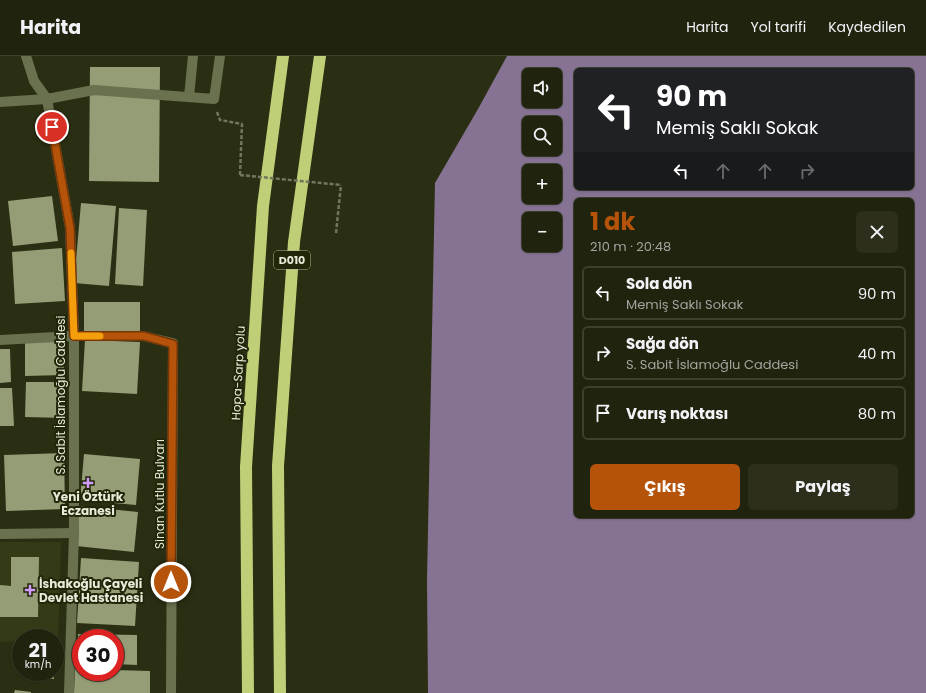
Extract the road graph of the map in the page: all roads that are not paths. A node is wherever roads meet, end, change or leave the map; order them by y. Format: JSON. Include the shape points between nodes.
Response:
{"nodes":[{"id":1,"x":26,"y":56,"type":"edge"},
{"id":2,"x":192,"y":56,"type":"edge"},
{"id":3,"x":220,"y":56,"type":"edge"},
{"id":4,"x":284,"y":56,"type":"edge"},
{"id":5,"x":320,"y":56,"type":"edge"},
{"id":6,"x":189,"y":97,"type":"junction"},
{"id":7,"x":47,"y":99,"type":"junction"},
{"id":8,"x":0,"y":102,"type":"edge"},
{"id":9,"x":74,"y":336,"type":"junction"},
{"id":10,"x":0,"y":340,"type":"edge"},
{"id":11,"x":74,"y":533,"type":"junction"},
{"id":12,"x":0,"y":534,"type":"edge"},
{"id":13,"x":69,"y":693,"type":"edge"},
{"id":14,"x":171,"y":693,"type":"edge"},
{"id":15,"x":248,"y":693,"type":"edge"},
{"id":16,"x":280,"y":693,"type":"edge"}],
"edges":[{"from":1,"to":7,"type":"street","via":[[34,81]]},
{"from":2,"to":6,"type":"street"},
{"from":3,"to":6,"type":"street","via":[[214,99]]},
{"from":4,"to":15,"type":"highway","name":"Hopa-Sarp yolu","via":[[263,206],[246,467]]},
{"from":5,"to":16,"type":"highway","number":"D010","via":[[294,242],[278,466]]},
{"from":6,"to":7,"type":"street","via":[[94,90]]},
{"from":7,"to":8,"type":"street"},
{"from":7,"to":9,"type":"street","name":"S. Sabit İslamoğlu Caddesi","via":[[70,228]]},
{"from":9,"to":10,"type":"street"},
{"from":9,"to":11,"type":"street","name":"S. Sabit İslamoğlu Caddesi"},
{"from":9,"to":14,"type":"street","name":"Sinan Kutlu Bulvarı","via":[[144,336],[173,344]]},
{"from":11,"to":12,"type":"street"},
{"from":11,"to":13,"type":"street","name":"S. Sabit İslamoğlu Caddesi"}]}
